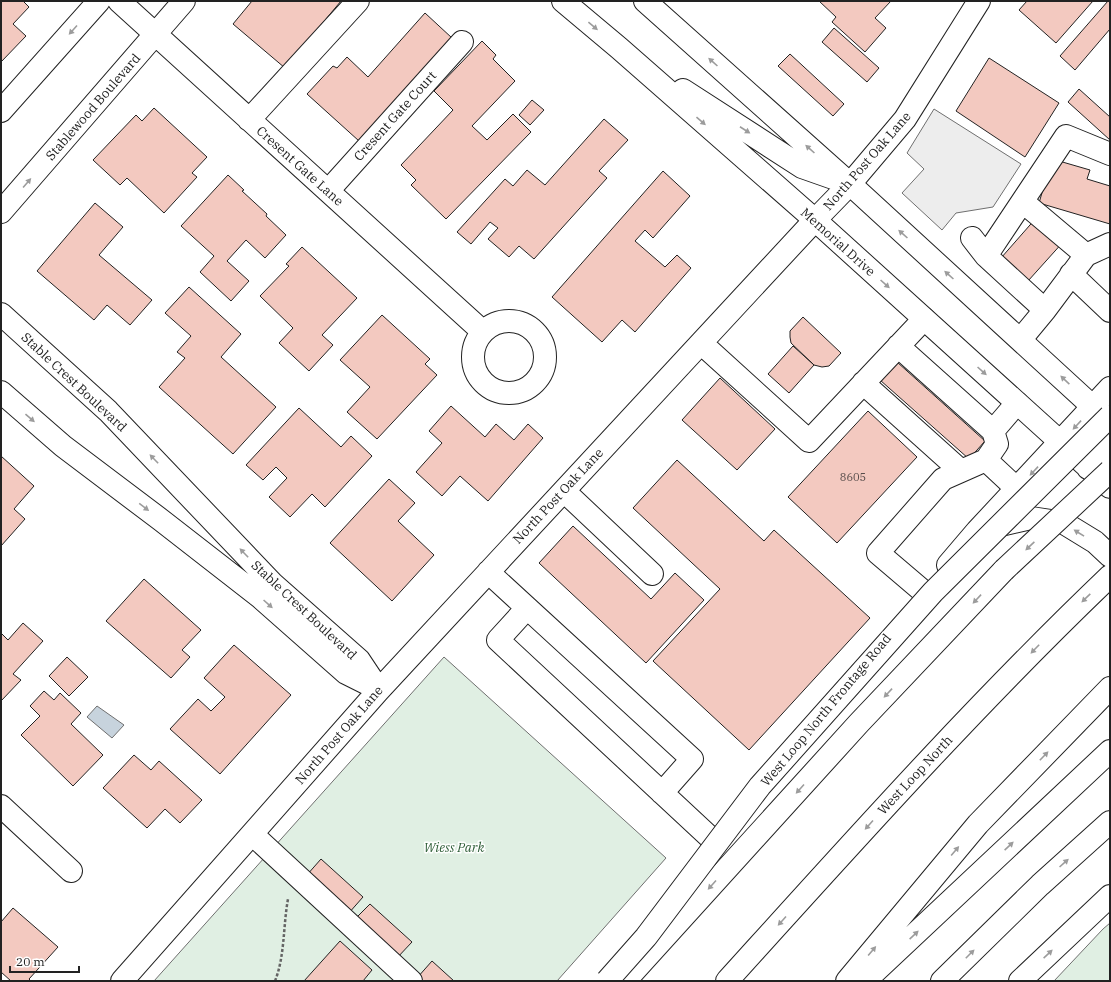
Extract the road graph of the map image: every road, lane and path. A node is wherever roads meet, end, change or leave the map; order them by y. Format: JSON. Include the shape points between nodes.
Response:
{"nodes":[{"id":1,"x":99,"y":1,"type":"edge"},
{"id":2,"x":119,"y":1,"type":"edge"},
{"id":3,"x":184,"y":1,"type":"edge"},
{"id":4,"x":358,"y":1,"type":"edge"},
{"id":5,"x":563,"y":1,"type":"edge"},
{"id":6,"x":645,"y":1,"type":"edge"},
{"id":7,"x":979,"y":1,"type":"edge"},
{"id":8,"x":156,"y":35,"type":"junction"},
{"id":9,"x":462,"y":42,"type":"dead end"},
{"id":10,"x":619,"y":48,"type":"junction"},
{"id":11,"x":1,"y":111,"type":"edge"},
{"id":12,"x":250,"y":120,"type":"junction"},
{"id":13,"x":1110,"y":154,"type":"edge"},
{"id":14,"x":850,"y":184,"type":"junction"},
{"id":15,"x":328,"y":191,"type":"junction"},
{"id":16,"x":1023,"y":202,"type":"junction"},
{"id":17,"x":1,"y":212,"type":"edge"},
{"id":18,"x":815,"y":220,"type":"junction"},
{"id":19,"x":972,"y":238,"type":"dead end"},
{"id":20,"x":1110,"y":244,"type":"edge"},
{"id":21,"x":1086,"y":255,"type":"junction"},
{"id":22,"x":986,"y":256,"type":"junction"},
{"id":23,"x":1071,"y":274,"type":"junction"},
{"id":24,"x":1045,"y":310,"type":"junction"},
{"id":25,"x":1110,"y":311,"type":"edge"},
{"id":26,"x":1,"y":314,"type":"edge"},
{"id":27,"x":924,"y":319,"type":"junction"},
{"id":28,"x":482,"y":332,"type":"dead end"},
{"id":29,"x":1021,"y":339,"type":"junction"},
{"id":30,"x":701,"y":343,"type":"junction"},
{"id":31,"x":898,"y":346,"type":"junction"},
{"id":32,"x":863,"y":383,"type":"junction"},
{"id":33,"x":1110,"y":388,"type":"edge"},
{"id":34,"x":1,"y":392,"type":"edge"},
{"id":35,"x":1017,"y":403,"type":"junction"},
{"id":36,"x":1102,"y":411,"type":"edge"},
{"id":37,"x":1110,"y":422,"type":"edge"},
{"id":38,"x":993,"y":431,"type":"junction"},
{"id":39,"x":1060,"y":442,"type":"junction"},
{"id":40,"x":1110,"y":445,"type":"edge"},
{"id":41,"x":986,"y":460,"type":"junction"},
{"id":42,"x":1088,"y":468,"type":"junction"},
{"id":43,"x":961,"y":471,"type":"junction"},
{"id":44,"x":1110,"y":471,"type":"edge"},
{"id":45,"x":1110,"y":487,"type":"edge"},
{"id":46,"x":1017,"y":489,"type":"junction"},
{"id":47,"x":564,"y":491,"type":"junction"},
{"id":48,"x":977,"y":531,"type":"junction"},
{"id":49,"x":1110,"y":556,"type":"edge"},
{"id":50,"x":488,"y":572,"type":"junction"},
{"id":51,"x":652,"y":574,"type":"dead end"},
{"id":52,"x":1110,"y":576,"type":"edge"},
{"id":53,"x":924,"y":593,"type":"junction"},
{"id":54,"x":527,"y":608,"type":"junction"},
{"id":55,"x":1110,"y":688,"type":"edge"},
{"id":56,"x":379,"y":690,"type":"junction"},
{"id":57,"x":1110,"y":751,"type":"edge"},
{"id":58,"x":662,"y":793,"type":"junction"},
{"id":59,"x":1,"y":806,"type":"edge"},
{"id":60,"x":1110,"y":822,"type":"edge"},
{"id":61,"x":252,"y":834,"type":"junction"},
{"id":62,"x":716,"y":843,"type":"junction"},
{"id":63,"x":71,"y":871,"type":"dead end"},
{"id":64,"x":294,"y":873,"type":"junction"},
{"id":65,"x":1110,"y":896,"type":"edge"},
{"id":66,"x":122,"y":981,"type":"edge"},
{"id":67,"x":275,"y":981,"type":"edge"},
{"id":68,"x":411,"y":981,"type":"edge"},
{"id":69,"x":596,"y":981,"type":"edge"},
{"id":70,"x":607,"y":981,"type":"edge"},
{"id":71,"x":625,"y":981,"type":"edge"},
{"id":72,"x":728,"y":981,"type":"edge"},
{"id":73,"x":847,"y":981,"type":"edge"},
{"id":74,"x":865,"y":981,"type":"edge"},
{"id":75,"x":942,"y":981,"type":"edge"},
{"id":76,"x":1020,"y":981,"type":"edge"}],
"edges":[{"from":1,"to":11,"type":"main road","one_way":true},
{"from":2,"to":8,"type":"main road","name":"Cresent Gate Lane"},
{"from":3,"to":8,"type":"main road","name":"Stablewood Boulevard"},
{"from":4,"to":12,"type":"main road"},
{"from":5,"to":10,"type":"main road","name":"Memorial Drive","one_way":true},
{"from":14,"to":6,"type":"main road","one_way":true},
{"from":7,"to":14,"type":"main road","name":"North Post Oak Lane","via":[[905,119]]},
{"from":8,"to":12,"type":"main road","name":"Cresent Gate Lane"},
{"from":17,"to":8,"type":"main road","name":"Stablewood Boulevard","one_way":true},
{"from":9,"to":15,"type":"main road","name":"Cresent Gate Court"},
{"from":10,"to":14,"type":"main road","one_way":true,"via":[[802,167]]},
{"from":10,"to":18,"type":"main road","name":"Memorial Drive","one_way":true},
{"from":12,"to":15,"type":"main road","name":"Cresent Gate Lane"},
{"from":13,"to":16,"type":"main road","via":[[1066,136]]},
{"from":14,"to":18,"type":"main road","name":"North Post Oak Lane"},
{"from":29,"to":14,"type":"main road","one_way":true},
{"from":15,"to":28,"type":"main road","name":"Cresent Gate Lane"},
{"from":16,"to":21,"type":"main road"},
{"from":16,"to":22,"type":"main road"},
{"from":18,"to":27,"type":"main road","name":"Memorial Drive","one_way":true},
{"from":18,"to":30,"type":"main road","name":"North Post Oak Lane"},
{"from":19,"to":22,"type":"main road"},
{"from":20,"to":21,"type":"main road"},
{"from":21,"to":23,"type":"main road"},
{"from":22,"to":24,"type":"main road"},
{"from":23,"to":24,"type":"main road"},
{"from":23,"to":25,"type":"main road"},
{"from":24,"to":29,"type":"main road"},
{"from":56,"to":26,"type":"main road","name":"Stable Crest Boulevard","one_way":true,"via":[[359,660],[273,584],[108,412]]},
{"from":27,"to":31,"type":"main road"},
{"from":27,"to":35,"type":"main road","name":"Memorial Drive","one_way":true},
{"from":36,"to":29,"type":"main road","one_way":true},
{"from":30,"to":32,"type":"main road","via":[[809,441]]},
{"from":30,"to":47,"type":"main road","name":"North Post Oak Lane"},
{"from":31,"to":32,"type":"main road"},
{"from":31,"to":38,"type":"main road"},
{"from":32,"to":43,"type":"main road"},
{"from":33,"to":36,"type":"main road"},
{"from":34,"to":56,"type":"main road","name":"Stable Crest Boulevard","one_way":true,"via":[[63,446],[260,597],[346,673]]},
{"from":35,"to":38,"type":"main road"},
{"from":35,"to":39,"type":"main road","name":"Memorial Drive"},
{"from":36,"to":37,"type":"main road"},
{"from":36,"to":39,"type":"main road","name":"West Loop North Frontage Road","one_way":true},
{"from":36,"to":70,"type":"main road","bridge":true,"via":[[933,592],[760,786],[646,937]]},
{"from":38,"to":41,"type":"main road","via":[[997,444]]},
{"from":39,"to":42,"type":"main road","name":"Memorial Drive"},
{"from":39,"to":46,"type":"main road","name":"West Loop North Frontage Road","one_way":true},
{"from":40,"to":42,"type":"main road"},
{"from":41,"to":43,"type":"main road"},
{"from":41,"to":46,"type":"main road"},
{"from":42,"to":45,"type":"main road","name":"Memorial Drive"},
{"from":43,"to":53,"type":"main road","via":[[943,479],[878,553]]},
{"from":44,"to":71,"type":"main road","one_way":true,"bridge":true,"via":[[1004,570],[859,723]]},
{"from":46,"to":48,"type":"main road","name":"West Loop North Frontage Road"},
{"from":47,"to":50,"type":"main road","name":"North Post Oak Lane"},
{"from":47,"to":51,"type":"main road"},
{"from":49,"to":48,"type":"main road","one_way":true,"via":[[1095,542],[1064,523],[1031,518]]},
{"from":48,"to":53,"type":"main road","name":"West Loop North Frontage Road"},
{"from":50,"to":54,"type":"main road"},
{"from":50,"to":56,"type":"main road","name":"North Post Oak Lane"},
{"from":52,"to":72,"type":"main road","name":"West Loop North","one_way":true,"via":[[915,774]]},
{"from":53,"to":62,"type":"main road","name":"West Loop North Frontage Road"},
{"from":54,"to":58,"type":"main road","via":[[498,640]]},
{"from":54,"to":58,"type":"main road","via":[[692,759]]},
{"from":73,"to":55,"type":"main road","one_way":true,"via":[[978,824]]},
{"from":56,"to":61,"type":"main road","name":"North Post Oak Lane"},
{"from":74,"to":57,"type":"main road","one_way":true},
{"from":58,"to":62,"type":"main road"},
{"from":59,"to":63,"type":"main road"},
{"from":75,"to":60,"type":"main road","one_way":true,"via":[[1040,885]]},
{"from":61,"to":64,"type":"main road"},
{"from":61,"to":66,"type":"main road","name":"North Post Oak Lane"},
{"from":62,"to":69,"type":"main road","name":"West Loop North Frontage Road"},
{"from":64,"to":67,"type":"path","via":[[285,916],[281,960]]},
{"from":64,"to":68,"type":"main road"},
{"from":76,"to":65,"type":"main road","one_way":true}]}
